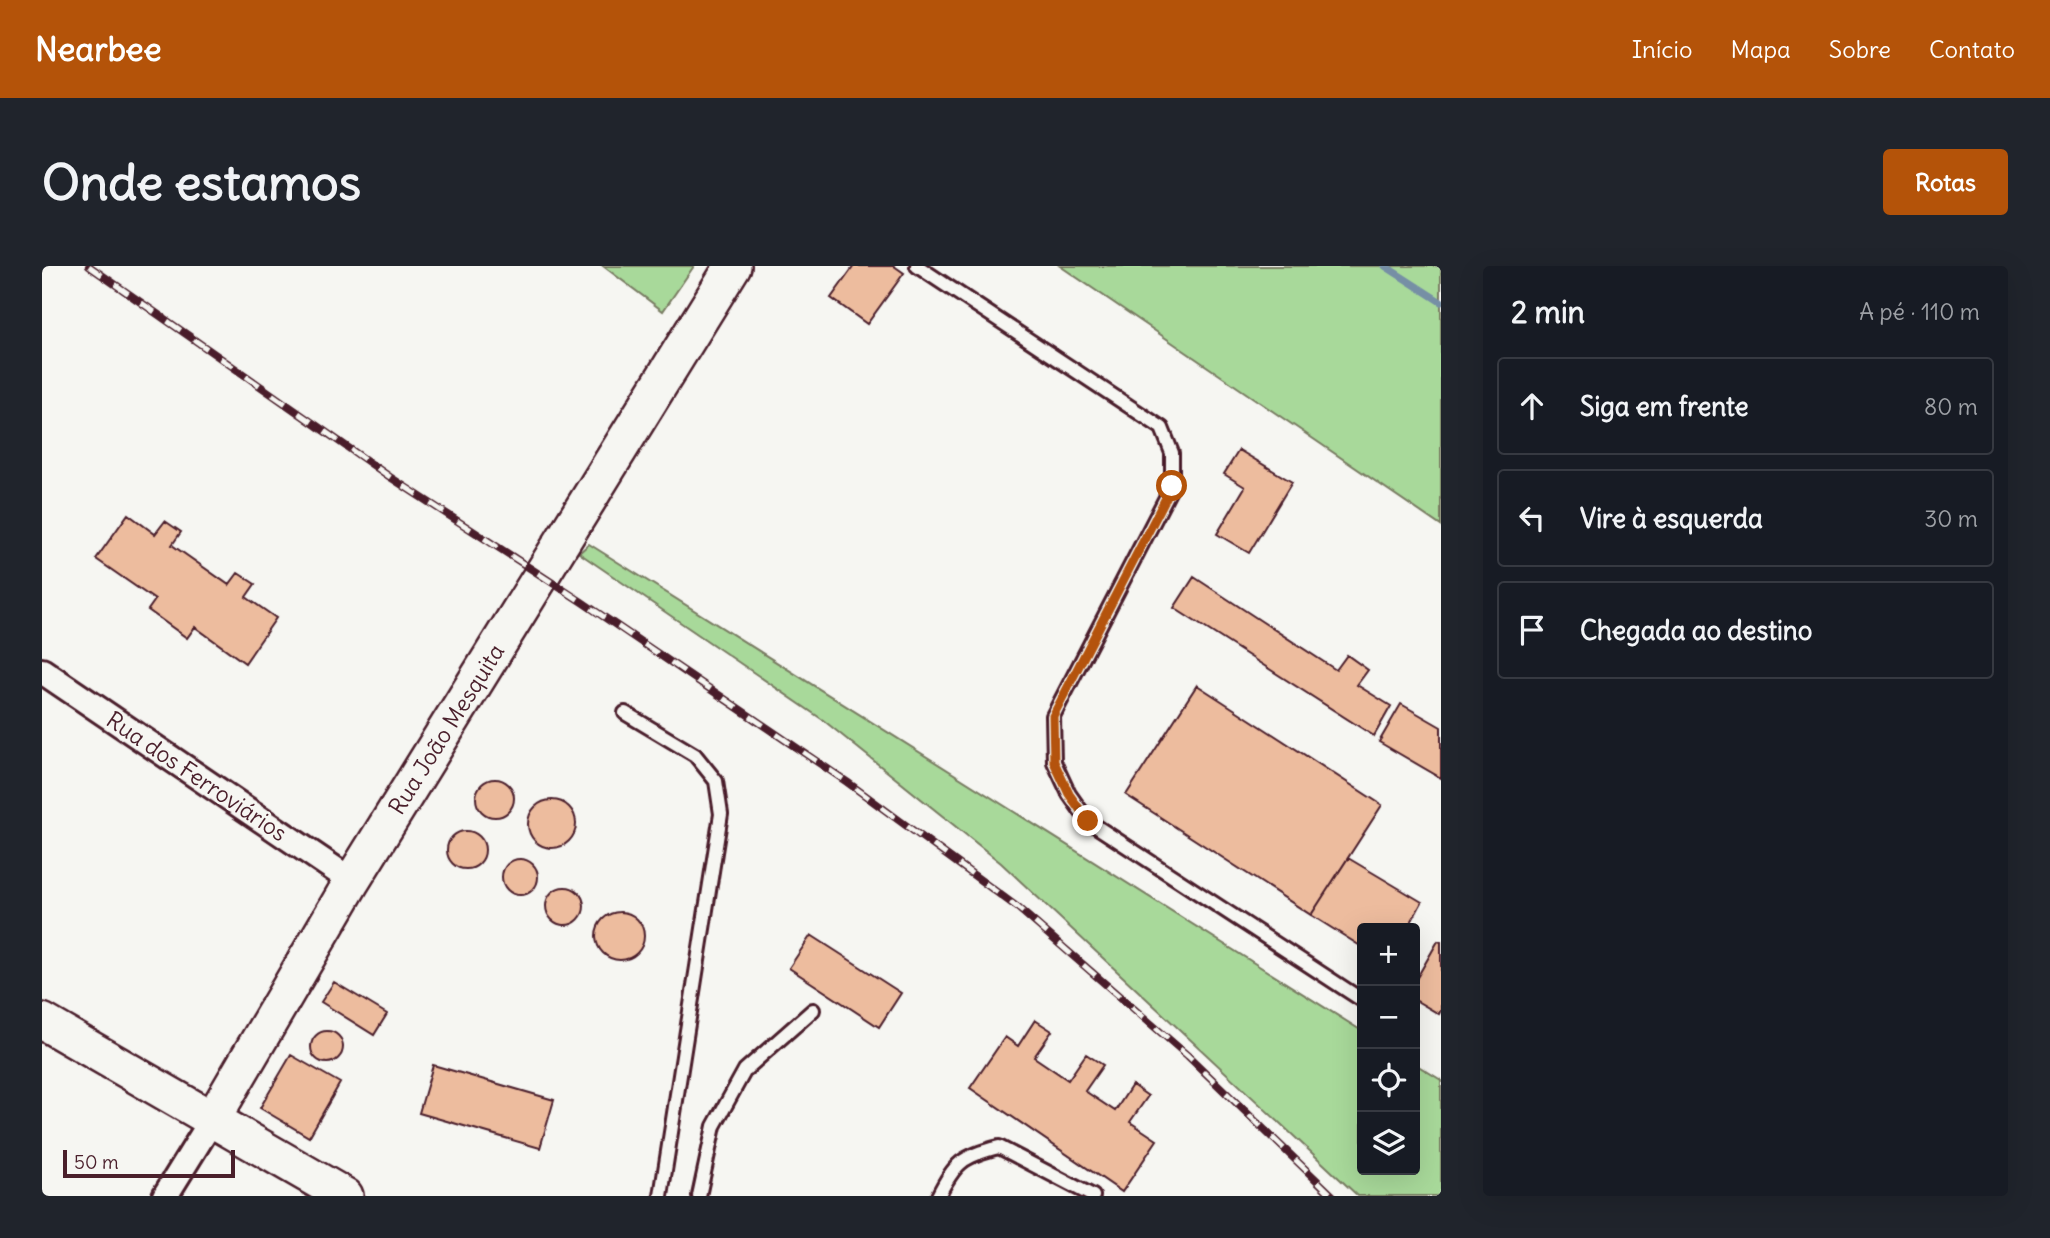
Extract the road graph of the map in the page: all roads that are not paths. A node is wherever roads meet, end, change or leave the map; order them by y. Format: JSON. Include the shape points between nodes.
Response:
{"nodes":[{"id":1,"x":733,"y":266,"type":"edge"},
{"id":2,"x":917,"y":266,"type":"edge"},
{"id":3,"x":42,"y":671,"type":"edge"},
{"id":4,"x":625,"y":713,"type":"dead end"},
{"id":5,"x":352,"y":881,"type":"junction"},
{"id":6,"x":1357,"y":997,"type":"edge"},
{"id":7,"x":813,"y":1010,"type":"dead end"},
{"id":8,"x":42,"y":1021,"type":"edge"},
{"id":9,"x":212,"y":1119,"type":"junction"},
{"id":10,"x":165,"y":1196,"type":"edge"},
{"id":11,"x":345,"y":1196,"type":"edge"},
{"id":12,"x":661,"y":1196,"type":"edge"},
{"id":13,"x":699,"y":1196,"type":"edge"},
{"id":14,"x":938,"y":1196,"type":"edge"},
{"id":15,"x":1093,"y":1196,"type":"edge"}],
"edges":[{"from":1,"to":5,"type":"street","name":"Rua João Mesquita"},
{"from":2,"to":6,"type":"lane","via":[[1162,428],[1172,453],[1172,486],[1053,716],[1054,762],[1069,794],[1088,821]]},
{"from":3,"to":5,"type":"street","name":"Rua dos Ferroviários"},
{"from":4,"to":12,"type":"lane","via":[[695,755],[716,781],[721,814]]},
{"from":5,"to":9,"type":"street","name":"Rua João Mesquita"},
{"from":7,"to":13,"type":"lane","via":[[745,1070],[714,1126]]},
{"from":8,"to":9,"type":"street"},
{"from":9,"to":10,"type":"street","name":"Rua João Mesquita"},
{"from":9,"to":11,"type":"street"},
{"from":14,"to":15,"type":"lane","via":[[951,1170],[974,1153],[999,1147]]}]}
